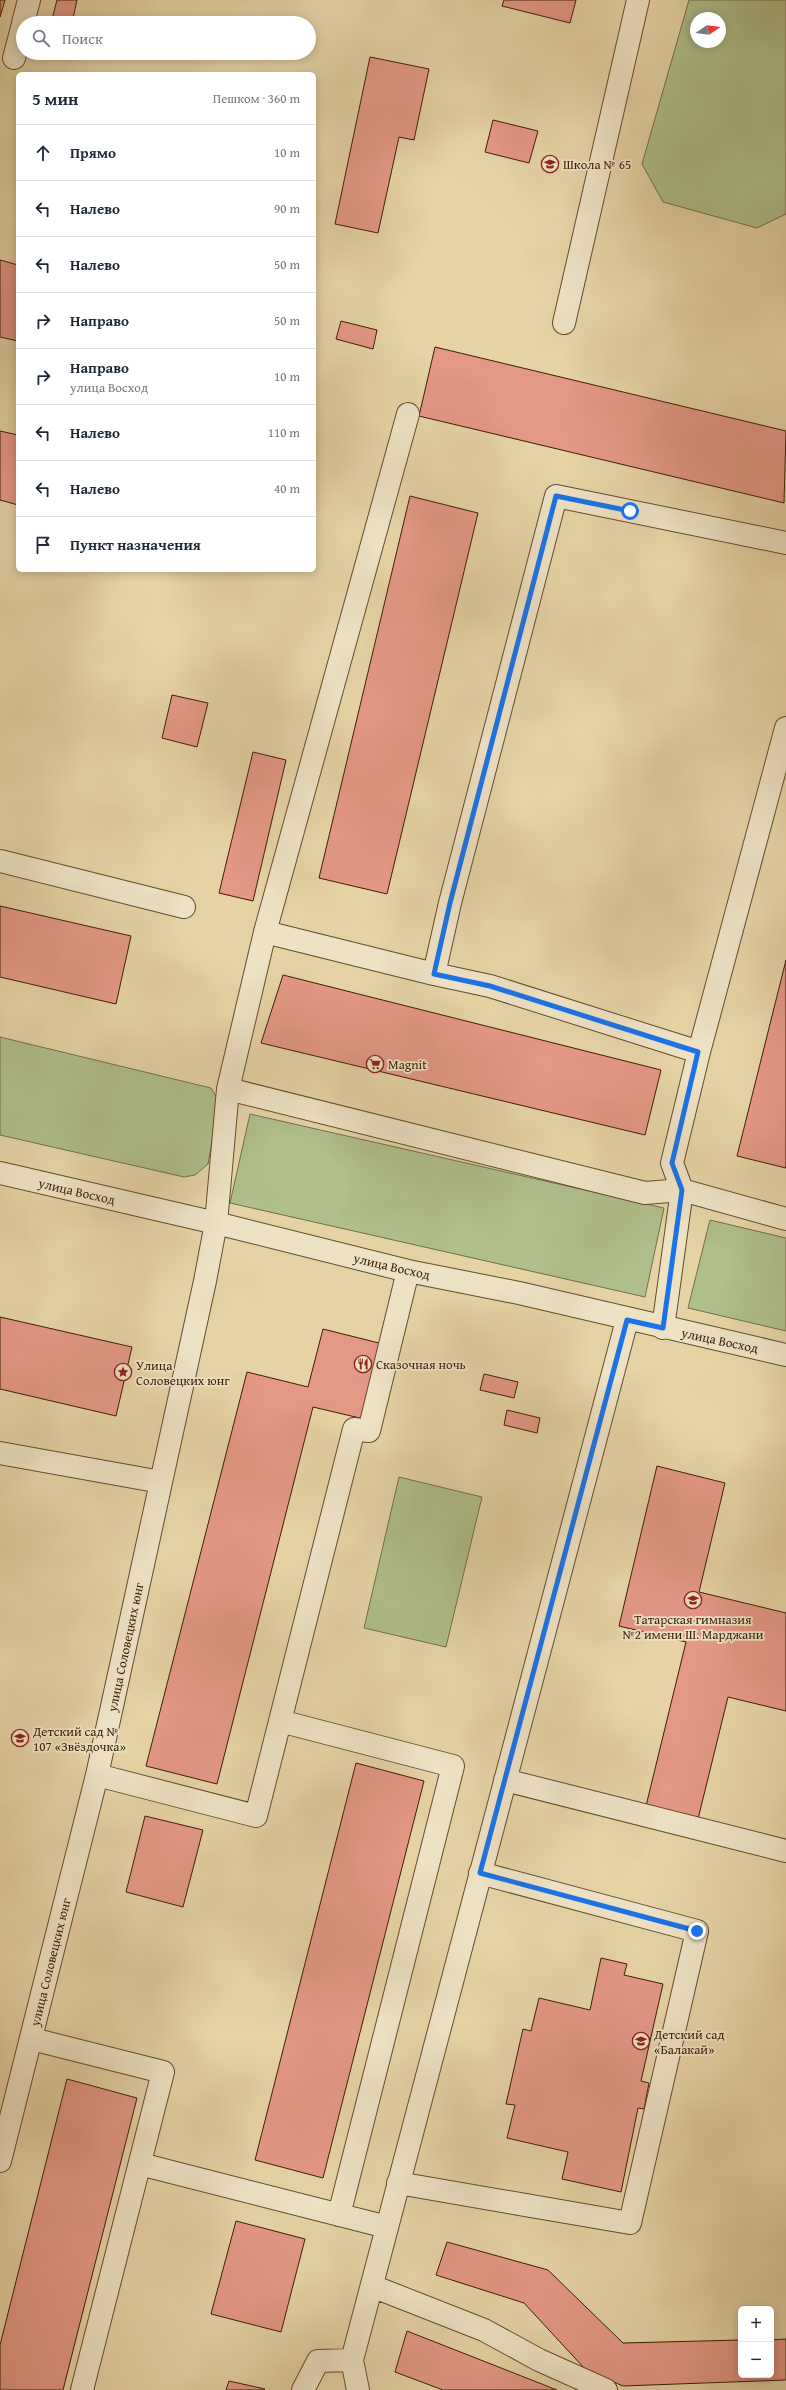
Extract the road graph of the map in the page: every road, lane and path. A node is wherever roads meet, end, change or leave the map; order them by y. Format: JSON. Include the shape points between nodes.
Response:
{"nodes":[{"id":1,"x":29,"y":0,"type":"edge"},
{"id":2,"x":638,"y":0,"type":"edge"},
{"id":3,"x":25,"y":16,"type":"edge"},
{"id":4,"x":16,"y":50,"type":"edge"},
{"id":5,"x":14,"y":58,"type":"dead end"},
{"id":6,"x":564,"y":323,"type":"dead end"},
{"id":7,"x":408,"y":414,"type":"dead end"},
{"id":8,"x":786,"y":543,"type":"edge"},
{"id":9,"x":785,"y":736,"type":"edge"},
{"id":10,"x":0,"y":861,"type":"edge"},
{"id":11,"x":184,"y":907,"type":"dead end"},
{"id":12,"x":265,"y":932,"type":"junction"},
{"id":13,"x":434,"y":974,"type":"junction"},
{"id":14,"x":698,"y":1052,"type":"junction"},
{"id":15,"x":228,"y":1089,"type":"junction"},
{"id":16,"x":0,"y":1173,"type":"edge"},
{"id":17,"x":682,"y":1190,"type":"junction"},
{"id":18,"x":786,"y":1219,"type":"edge"},
{"id":19,"x":216,"y":1223,"type":"junction"},
{"id":20,"x":408,"y":1271,"type":"junction"},
{"id":21,"x":627,"y":1320,"type":"junction"},
{"id":22,"x":663,"y":1328,"type":"junction"},
{"id":23,"x":786,"y":1355,"type":"edge"},
{"id":24,"x":0,"y":1453,"type":"edge"},
{"id":25,"x":161,"y":1482,"type":"junction"},
{"id":26,"x":280,"y":1721,"type":"junction"},
{"id":27,"x":97,"y":1776,"type":"junction"},
{"id":28,"x":505,"y":1780,"type":"junction"},
{"id":29,"x":786,"y":1851,"type":"edge"},
{"id":30,"x":480,"y":1873,"type":"junction"},
{"id":31,"x":32,"y":2039,"type":"junction"},
{"id":32,"x":0,"y":2161,"type":"edge"},
{"id":33,"x":140,"y":2164,"type":"junction"},
{"id":34,"x":398,"y":2183,"type":"junction"},
{"id":35,"x":339,"y":2215,"type":"junction"},
{"id":36,"x":386,"y":2228,"type":"junction"},
{"id":37,"x":372,"y":2286,"type":"junction"},
{"id":38,"x":352,"y":2360,"type":"junction"},
{"id":39,"x":82,"y":2390,"type":"edge"},
{"id":40,"x":303,"y":2390,"type":"edge"},
{"id":41,"x":358,"y":2390,"type":"edge"},
{"id":42,"x":606,"y":2390,"type":"edge"}],
"edges":[{"from":1,"to":3,"type":"street"},
{"from":2,"to":6,"type":"street"},
{"from":4,"to":5,"type":"street"},
{"from":7,"to":12,"type":"street","name":"улица Соловецких юнг"},
{"from":8,"to":13,"type":"street","via":[[556,496],[450,903]]},
{"from":9,"to":14,"type":"street"},
{"from":10,"to":11,"type":"street"},
{"from":12,"to":13,"type":"street"},
{"from":12,"to":15,"type":"street","name":"улица Соловецких юнг"},
{"from":13,"to":14,"type":"street","via":[[490,986]]},
{"from":14,"to":17,"type":"street","via":[[672,1163]]},
{"from":15,"to":17,"type":"street","via":[[646,1193]]},
{"from":15,"to":19,"type":"street","name":"улица Соловецких юнг"},
{"from":16,"to":19,"type":"street","name":"улица Восход"},
{"from":17,"to":18,"type":"street"},
{"from":17,"to":22,"type":"street"},
{"from":19,"to":20,"type":"street","name":"улица Восход"},
{"from":19,"to":25,"type":"street","name":"улица Соловецких юнг"},
{"from":20,"to":21,"type":"street","name":"улица Восход"},
{"from":20,"to":26,"type":"street","via":[[369,1431],[354,1429]]},
{"from":21,"to":22,"type":"street","name":"улица Восход"},
{"from":21,"to":28,"type":"street"},
{"from":22,"to":23,"type":"street","name":"улица Восход"},
{"from":24,"to":25,"type":"street"},
{"from":25,"to":27,"type":"street","name":"улица Соловецких юнг"},
{"from":26,"to":27,"type":"street","via":[[256,1816]]},
{"from":26,"to":35,"type":"street","via":[[453,1766]]},
{"from":27,"to":31,"type":"street","name":"улица Соловецких юнг"},
{"from":28,"to":29,"type":"street"},
{"from":28,"to":30,"type":"street"},
{"from":30,"to":34,"type":"street"},
{"from":30,"to":34,"type":"street","via":[[697,1931],[630,2223]]},
{"from":31,"to":32,"type":"street","name":"улица Соловецких юнг"},
{"from":31,"to":33,"type":"street","via":[[163,2072]]},
{"from":33,"to":35,"type":"street"},
{"from":33,"to":39,"type":"street"},
{"from":34,"to":36,"type":"street"},
{"from":35,"to":36,"type":"street"},
{"from":36,"to":37,"type":"street"},
{"from":37,"to":38,"type":"street"},
{"from":37,"to":42,"type":"street","via":[[484,2330],[539,2360]]},
{"from":38,"to":40,"type":"street","via":[[318,2362]]},
{"from":38,"to":41,"type":"street"}]}
